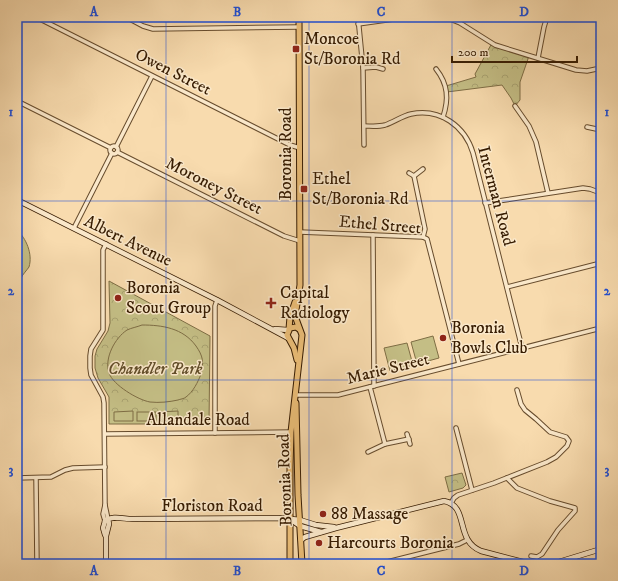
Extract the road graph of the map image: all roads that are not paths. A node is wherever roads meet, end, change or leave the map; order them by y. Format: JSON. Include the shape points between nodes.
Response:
{"nodes":[{"id":1,"x":36,"y":17,"type":"edge"},
{"id":2,"x":126,"y":17,"type":"edge"},
{"id":3,"x":298,"y":17,"type":"edge"},
{"id":4,"x":358,"y":17,"type":"edge"},
{"id":5,"x":408,"y":17,"type":"edge"},
{"id":6,"x":445,"y":17,"type":"edge"},
{"id":7,"x":547,"y":17,"type":"edge"},
{"id":8,"x":358,"y":24,"type":"junction"},
{"id":9,"x":299,"y":27,"type":"junction"},
{"id":10,"x":538,"y":58,"type":"junction"},
{"id":11,"x":363,"y":68,"type":"junction"},
{"id":12,"x":601,"y":68,"type":"edge"},
{"id":13,"x":383,"y":69,"type":"dead end"},
{"id":14,"x":436,"y":69,"type":"dead end"},
{"id":15,"x":152,"y":76,"type":"junction"},
{"id":16,"x":17,"y":101,"type":"edge"},
{"id":17,"x":515,"y":106,"type":"dead end"},
{"id":18,"x":442,"y":117,"type":"junction"},
{"id":19,"x":364,"y":126,"type":"junction"},
{"id":20,"x":587,"y":127,"type":"dead end"},
{"id":21,"x":601,"y":130,"type":"edge"},
{"id":22,"x":116,"y":146,"type":"junction"},
{"id":23,"x":364,"y":146,"type":"dead end"},
{"id":24,"x":110,"y":148,"type":"junction"},
{"id":25,"x":300,"y":148,"type":"junction"},
{"id":26,"x":117,"y":152,"type":"junction"},
{"id":27,"x":112,"y":153,"type":"junction"},
{"id":28,"x":423,"y":170,"type":"dead end"},
{"id":29,"x":409,"y":173,"type":"dead end"},
{"id":30,"x":414,"y":176,"type":"junction"},
{"id":31,"x":548,"y":193,"type":"junction"},
{"id":32,"x":601,"y":194,"type":"edge"},
{"id":33,"x":17,"y":200,"type":"edge"},
{"id":34,"x":485,"y":203,"type":"junction"},
{"id":35,"x":74,"y":228,"type":"junction"},
{"id":36,"x":300,"y":232,"type":"junction"},
{"id":37,"x":373,"y":235,"type":"junction"},
{"id":38,"x":423,"y":237,"type":"junction"},
{"id":39,"x":300,"y":241,"type":"junction"},
{"id":40,"x":106,"y":244,"type":"junction"},
{"id":41,"x":601,"y":264,"type":"edge"},
{"id":42,"x":507,"y":288,"type":"junction"},
{"id":43,"x":299,"y":291,"type":"junction"},
{"id":44,"x":217,"y":300,"type":"junction"},
{"id":45,"x":270,"y":328,"type":"junction"},
{"id":46,"x":601,"y":328,"type":"edge"},
{"id":47,"x":299,"y":329,"type":"junction"},
{"id":48,"x":289,"y":330,"type":"junction"},
{"id":49,"x":301,"y":338,"type":"junction"},
{"id":50,"x":289,"y":339,"type":"junction"},
{"id":51,"x":522,"y":348,"type":"junction"},
{"id":52,"x":298,"y":363,"type":"junction"},
{"id":53,"x":459,"y":364,"type":"junction"},
{"id":54,"x":372,"y":386,"type":"junction"},
{"id":55,"x":517,"y":390,"type":"dead end"},
{"id":56,"x":296,"y":396,"type":"junction"},
{"id":57,"x":456,"y":428,"type":"dead end"},
{"id":58,"x":292,"y":432,"type":"junction"},
{"id":59,"x":215,"y":433,"type":"junction"},
{"id":60,"x":105,"y":434,"type":"junction"},
{"id":61,"x":408,"y":434,"type":"dead end"},
{"id":62,"x":409,"y":439,"type":"junction"},
{"id":63,"x":385,"y":444,"type":"junction"},
{"id":64,"x":410,"y":444,"type":"dead end"},
{"id":65,"x":368,"y":452,"type":"dead end"},
{"id":66,"x":105,"y":467,"type":"junction"},
{"id":67,"x":17,"y":478,"type":"edge"},
{"id":68,"x":36,"y":478,"type":"junction"},
{"id":69,"x":506,"y":478,"type":"junction"},
{"id":70,"x":472,"y":490,"type":"junction"},
{"id":71,"x":451,"y":503,"type":"junction"},
{"id":72,"x":289,"y":519,"type":"junction"},
{"id":73,"x":300,"y":520,"type":"junction"},
{"id":74,"x":107,"y":521,"type":"junction"},
{"id":75,"x":300,"y":526,"type":"junction"},
{"id":76,"x":336,"y":528,"type":"junction"},
{"id":77,"x":323,"y":532,"type":"junction"},
{"id":78,"x":301,"y":540,"type":"junction"},
{"id":79,"x":467,"y":540,"type":"junction"},
{"id":80,"x":601,"y":549,"type":"edge"},
{"id":81,"x":290,"y":550,"type":"junction"},
{"id":82,"x":301,"y":550,"type":"junction"},
{"id":83,"x":531,"y":556,"type":"dead end"},
{"id":84,"x":526,"y":563,"type":"edge"},
{"id":85,"x":37,"y":564,"type":"edge"},
{"id":86,"x":106,"y":564,"type":"edge"},
{"id":87,"x":290,"y":564,"type":"edge"},
{"id":88,"x":302,"y":564,"type":"edge"},
{"id":89,"x":379,"y":564,"type":"edge"},
{"id":90,"x":552,"y":564,"type":"edge"}],
"edges":[{"from":1,"to":15,"type":"street","name":"Owen Street"},
{"from":2,"to":9,"type":"street","via":[[153,29]]},
{"from":3,"to":9,"type":"main road","name":"Boronia Road"},
{"from":4,"to":8,"type":"street"},
{"from":5,"to":8,"type":"street"},
{"from":6,"to":10,"type":"street","via":[[464,25],[495,45]]},
{"from":7,"to":10,"type":"street"},
{"from":8,"to":11,"type":"street"},
{"from":9,"to":25,"type":"main road","name":"Boronia Road"},
{"from":10,"to":12,"type":"street","via":[[576,70]]},
{"from":11,"to":13,"type":"street"},
{"from":11,"to":19,"type":"street"},
{"from":14,"to":18,"type":"street","via":[[444,81],[447,92]]},
{"from":15,"to":22,"type":"street"},
{"from":15,"to":25,"type":"street","name":"Owen Street"},
{"from":16,"to":24,"type":"street"},
{"from":17,"to":31,"type":"street","via":[[532,130]]},
{"from":18,"to":19,"type":"street","name":"Interman Road","via":[[416,114],[384,125]]},
{"from":18,"to":34,"type":"street","name":"Interman Road","via":[[460,129],[469,143]]},
{"from":19,"to":23,"type":"street"},
{"from":20,"to":21,"type":"street"},
{"from":22,"to":24,"type":"street"},
{"from":22,"to":26,"type":"street"},
{"from":24,"to":27,"type":"street"},
{"from":25,"to":36,"type":"main road","name":"Boronia Road"},
{"from":26,"to":27,"type":"street"},
{"from":26,"to":39,"type":"street","name":"Moroney Street","via":[[282,235]]},
{"from":27,"to":35,"type":"street"},
{"from":28,"to":30,"type":"street"},
{"from":29,"to":30,"type":"street"},
{"from":30,"to":38,"type":"street","via":[[425,229]]},
{"from":31,"to":32,"type":"street","via":[[585,188]]},
{"from":31,"to":34,"type":"street"},
{"from":33,"to":35,"type":"main road","name":"Albert Avenue"},
{"from":34,"to":42,"type":"street","name":"Interman Road"},
{"from":35,"to":40,"type":"main road","name":"Albert Avenue"},
{"from":36,"to":37,"type":"street","name":"Ethel Street"},
{"from":36,"to":39,"type":"main road","name":"Boronia Road"},
{"from":37,"to":38,"type":"street","name":"Ethel Street"},
{"from":37,"to":54,"type":"street"},
{"from":38,"to":53,"type":"street","name":"Ethel Street","via":[[428,242]]},
{"from":39,"to":43,"type":"main road","name":"Boronia Road"},
{"from":40,"to":44,"type":"main road","name":"Albert Avenue"},
{"from":40,"to":60,"type":"street","via":[[103,250],[103,330],[90,356],[91,375],[103,397]]},
{"from":41,"to":42,"type":"street"},
{"from":42,"to":51,"type":"street","name":"Interman Road"},
{"from":43,"to":47,"type":"main road","name":"Boronia Road","via":[[295,316]]},
{"from":43,"to":48,"type":"main road","name":"Boronia Road","via":[[290,317]]},
{"from":44,"to":45,"type":"main road","name":"Albert Avenue"},
{"from":44,"to":59,"type":"street"},
{"from":45,"to":48,"type":"main road","name":"Albert Avenue"},
{"from":45,"to":50,"type":"main road","name":"Albert Avenue"},
{"from":46,"to":51,"type":"street","name":"Marie Street"},
{"from":47,"to":48,"type":"main road","via":[[294,327]]},
{"from":47,"to":49,"type":"main road","via":[[302,333]]},
{"from":48,"to":50,"type":"main road"},
{"from":49,"to":50,"type":"main road","via":[[297,341]]},
{"from":49,"to":52,"type":"main road","name":"Boronia Road"},
{"from":50,"to":52,"type":"main road","name":"Boronia Road"},
{"from":51,"to":53,"type":"street","name":"Marie Street"},
{"from":52,"to":56,"type":"main road","name":"Boronia Road"},
{"from":53,"to":54,"type":"street","name":"Marie Street"},
{"from":54,"to":56,"type":"street","name":"Marie Street","via":[[338,395]]},
{"from":54,"to":63,"type":"street"},
{"from":55,"to":69,"type":"street","via":[[524,409],[550,432],[566,437],[568,441],[565,448],[550,461]]},
{"from":56,"to":58,"type":"main road","name":"Boronia Road"},
{"from":56,"to":73,"type":"main road","name":"Boronia Road"},
{"from":57,"to":70,"type":"street"},
{"from":58,"to":59,"type":"street","name":"Allandale Road"},
{"from":58,"to":72,"type":"main road","name":"Boronia Road"},
{"from":59,"to":60,"type":"street","name":"Allandale Road"},
{"from":60,"to":66,"type":"street"},
{"from":61,"to":62,"type":"street"},
{"from":62,"to":63,"type":"street"},
{"from":62,"to":64,"type":"street"},
{"from":63,"to":65,"type":"street"},
{"from":66,"to":68,"type":"street","via":[[69,469],[51,477]]},
{"from":66,"to":74,"type":"street","via":[[103,514]]},
{"from":67,"to":68,"type":"street"},
{"from":68,"to":85,"type":"street"},
{"from":69,"to":70,"type":"street"},
{"from":69,"to":83,"type":"street","via":[[517,488],[575,508],[542,554],[537,557]]},
{"from":70,"to":71,"type":"street","via":[[458,495]]},
{"from":71,"to":76,"type":"main road","via":[[438,501]]},
{"from":71,"to":79,"type":"main road","via":[[456,507]]},
{"from":72,"to":73,"type":"main road","name":"Floriston Road"},
{"from":72,"to":74,"type":"main road","name":"Floriston Road"},
{"from":72,"to":75,"type":"main road"},
{"from":72,"to":81,"type":"main road","name":"Boronia Road"},
{"from":73,"to":75,"type":"main road","name":"Boronia Road"},
{"from":73,"to":76,"type":"main road","name":"Floriston Road"},
{"from":74,"to":86,"type":"main road"},
{"from":75,"to":77,"type":"main road"},
{"from":75,"to":78,"type":"main road","name":"Boronia Road"},
{"from":76,"to":77,"type":"main road"},
{"from":77,"to":78,"type":"main road"},
{"from":78,"to":82,"type":"main road","name":"Boronia Road"},
{"from":79,"to":84,"type":"main road","via":[[477,550]]},
{"from":79,"to":89,"type":"street"},
{"from":80,"to":90,"type":"main road"},
{"from":81,"to":82,"type":"main road"},
{"from":81,"to":87,"type":"main road","name":"Boronia Road"},
{"from":82,"to":88,"type":"main road","name":"Boronia Road"}]}
